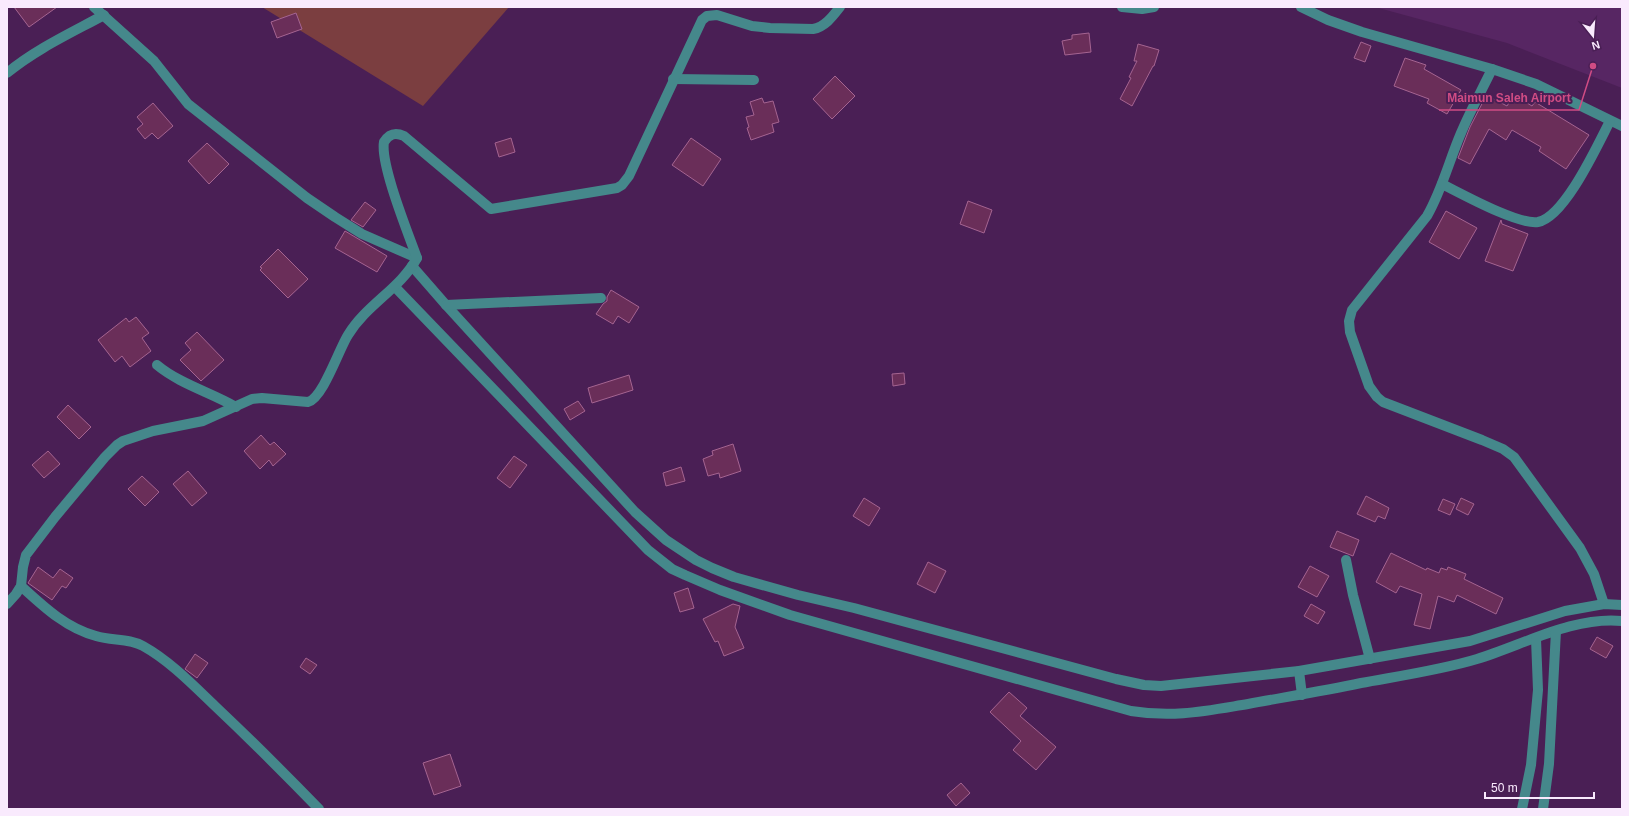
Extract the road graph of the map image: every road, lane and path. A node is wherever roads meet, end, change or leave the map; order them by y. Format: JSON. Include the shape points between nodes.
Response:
{"nodes":[{"id":1,"x":94,"y":7,"type":"edge"},
{"id":2,"x":840,"y":7,"type":"edge"},
{"id":3,"x":1122,"y":7,"type":"edge"},
{"id":4,"x":1154,"y":7,"type":"edge"},
{"id":5,"x":1301,"y":7,"type":"edge"},
{"id":6,"x":104,"y":15,"type":"junction"},
{"id":7,"x":1492,"y":69,"type":"junction"},
{"id":8,"x":7,"y":73,"type":"edge"},
{"id":9,"x":673,"y":80,"type":"junction"},
{"id":10,"x":754,"y":80,"type":"dead end"},
{"id":11,"x":1610,"y":121,"type":"junction"},
{"id":12,"x":1622,"y":126,"type":"edge"},
{"id":13,"x":1442,"y":184,"type":"junction"},
{"id":14,"x":414,"y":262,"type":"junction"},
{"id":15,"x":395,"y":287,"type":"junction"},
{"id":16,"x":601,"y":298,"type":"dead end"},
{"id":17,"x":446,"y":305,"type":"junction"},
{"id":18,"x":157,"y":365,"type":"dead end"},
{"id":19,"x":236,"y":407,"type":"junction"},
{"id":20,"x":1346,"y":560,"type":"dead end"},
{"id":21,"x":21,"y":586,"type":"junction"},
{"id":22,"x":7,"y":604,"type":"edge"},
{"id":23,"x":1604,"y":604,"type":"junction"},
{"id":24,"x":1622,"y":605,"type":"edge"},
{"id":25,"x":1622,"y":621,"type":"edge"},
{"id":26,"x":1556,"y":631,"type":"junction"},
{"id":27,"x":1536,"y":639,"type":"junction"},
{"id":28,"x":1370,"y":659,"type":"junction"},
{"id":29,"x":1299,"y":671,"type":"junction"},
{"id":30,"x":1302,"y":695,"type":"junction"},
{"id":31,"x":319,"y":809,"type":"edge"},
{"id":32,"x":1522,"y":809,"type":"edge"},
{"id":33,"x":1543,"y":809,"type":"edge"}],
"edges":[{"from":1,"to":6,"type":"street"},
{"from":2,"to":9,"type":"street","via":[[820,28],[813,29],[752,26],[717,15],[707,16],[698,25]]},
{"from":3,"to":4,"type":"street"},
{"from":5,"to":7,"type":"street","via":[[1362,32]]},
{"from":6,"to":8,"type":"street","via":[[57,40]]},
{"from":6,"to":14,"type":"street","via":[[154,61],[188,104],[301,194],[362,234]]},
{"from":7,"to":11,"type":"street","via":[[1536,84]]},
{"from":7,"to":13,"type":"street","via":[[1462,131]]},
{"from":9,"to":10,"type":"street"},
{"from":9,"to":14,"type":"street","via":[[626,181],[609,190],[491,209],[404,136],[398,133],[391,134],[384,142],[384,157]]},
{"from":11,"to":12,"type":"street"},
{"from":11,"to":13,"type":"street","via":[[1566,200],[1551,216],[1538,222],[1518,220]]},
{"from":13,"to":23,"type":"street","via":[[1427,216],[1352,310],[1350,332],[1370,386],[1383,402],[1482,440],[1514,457],[1580,548],[1594,574]]},
{"from":14,"to":15,"type":"street"},
{"from":14,"to":17,"type":"street"},
{"from":15,"to":19,"type":"street","via":[[358,320],[342,344],[321,389],[312,401],[257,398]]},
{"from":15,"to":30,"type":"street","via":[[648,550],[672,569],[685,575],[790,615],[1131,711],[1162,715],[1190,713]]},
{"from":16,"to":17,"type":"street"},
{"from":17,"to":29,"type":"street","via":[[635,512],[666,540],[712,568],[798,595],[1144,685],[1191,684]]},
{"from":18,"to":19,"type":"street","via":[[183,382]]},
{"from":19,"to":21,"type":"street","via":[[203,421],[153,431],[117,445],[26,555]]},
{"from":20,"to":28,"type":"street"},
{"from":21,"to":22,"type":"street"},
{"from":21,"to":31,"type":"street","via":[[55,616],[77,629],[96,636],[130,641],[163,659],[216,706]]},
{"from":23,"to":24,"type":"street"},
{"from":23,"to":28,"type":"street","via":[[1558,613],[1470,641]]},
{"from":25,"to":26,"type":"street","via":[[1590,621]]},
{"from":26,"to":27,"type":"street"},
{"from":26,"to":33,"type":"street","via":[[1549,764]]},
{"from":27,"to":30,"type":"street","via":[[1475,660]]},
{"from":27,"to":32,"type":"street","via":[[1538,690],[1531,765]]},
{"from":28,"to":29,"type":"street"},
{"from":29,"to":30,"type":"street"}]}
